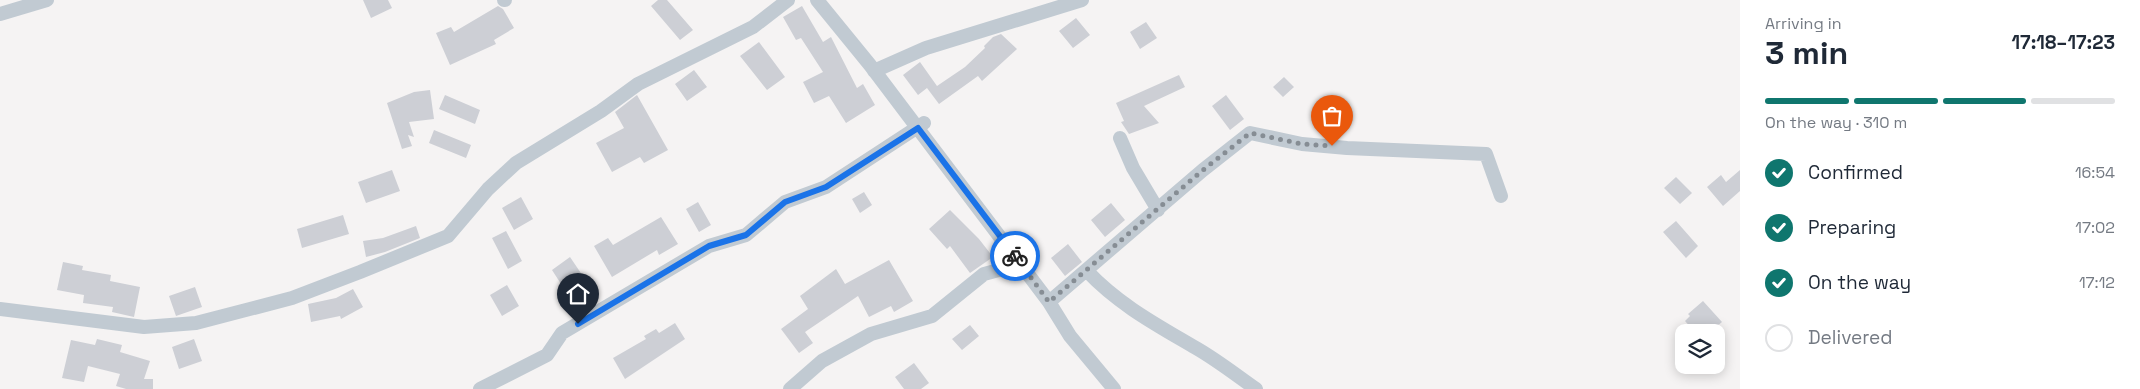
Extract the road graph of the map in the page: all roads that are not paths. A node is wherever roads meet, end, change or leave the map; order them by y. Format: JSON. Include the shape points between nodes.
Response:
{"nodes":[{"id":1,"x":47,"y":0,"type":"edge"},
{"id":2,"x":788,"y":0,"type":"edge"},
{"id":3,"x":817,"y":0,"type":"edge"},
{"id":4,"x":1082,"y":0,"type":"edge"},
{"id":5,"x":0,"y":14,"type":"edge"},
{"id":6,"x":874,"y":71,"type":"junction"},
{"id":7,"x":921,"y":125,"type":"junction"},
{"id":8,"x":1120,"y":138,"type":"dead end"},
{"id":9,"x":1501,"y":196,"type":"dead end"},
{"id":10,"x":1158,"y":210,"type":"junction"},
{"id":11,"x":1021,"y":264,"type":"junction"},
{"id":12,"x":1088,"y":271,"type":"junction"},
{"id":13,"x":1049,"y":302,"type":"junction"},
{"id":14,"x":0,"y":309,"type":"edge"},
{"id":15,"x":1108,"y":387,"type":"edge"},
{"id":16,"x":480,"y":389,"type":"edge"},
{"id":17,"x":790,"y":389,"type":"edge"},
{"id":18,"x":1256,"y":389,"type":"edge"}],
"edges":[{"from":1,"to":5,"type":"street"},
{"from":2,"to":14,"type":"street","via":[[753,27],[638,84],[516,164],[488,189],[448,236],[360,272],[292,298],[196,323],[144,327]]},
{"from":3,"to":6,"type":"street"},
{"from":4,"to":6,"type":"street","via":[[926,48]]},
{"from":6,"to":7,"type":"street"},
{"from":7,"to":11,"type":"street"},
{"from":7,"to":16,"type":"street","via":[[826,187],[785,202],[746,235],[709,246],[570,328],[562,333],[547,355]]},
{"from":8,"to":10,"type":"street","via":[[1133,168]]},
{"from":9,"to":10,"type":"street","via":[[1486,154],[1302,144],[1250,133]]},
{"from":10,"to":12,"type":"street"},
{"from":11,"to":13,"type":"street"},
{"from":11,"to":17,"type":"street","via":[[984,274],[932,316],[871,334],[822,361]]},
{"from":12,"to":13,"type":"street"},
{"from":12,"to":18,"type":"street","via":[[1105,290],[1148,321],[1198,348]]},
{"from":13,"to":15,"type":"street"}]}
